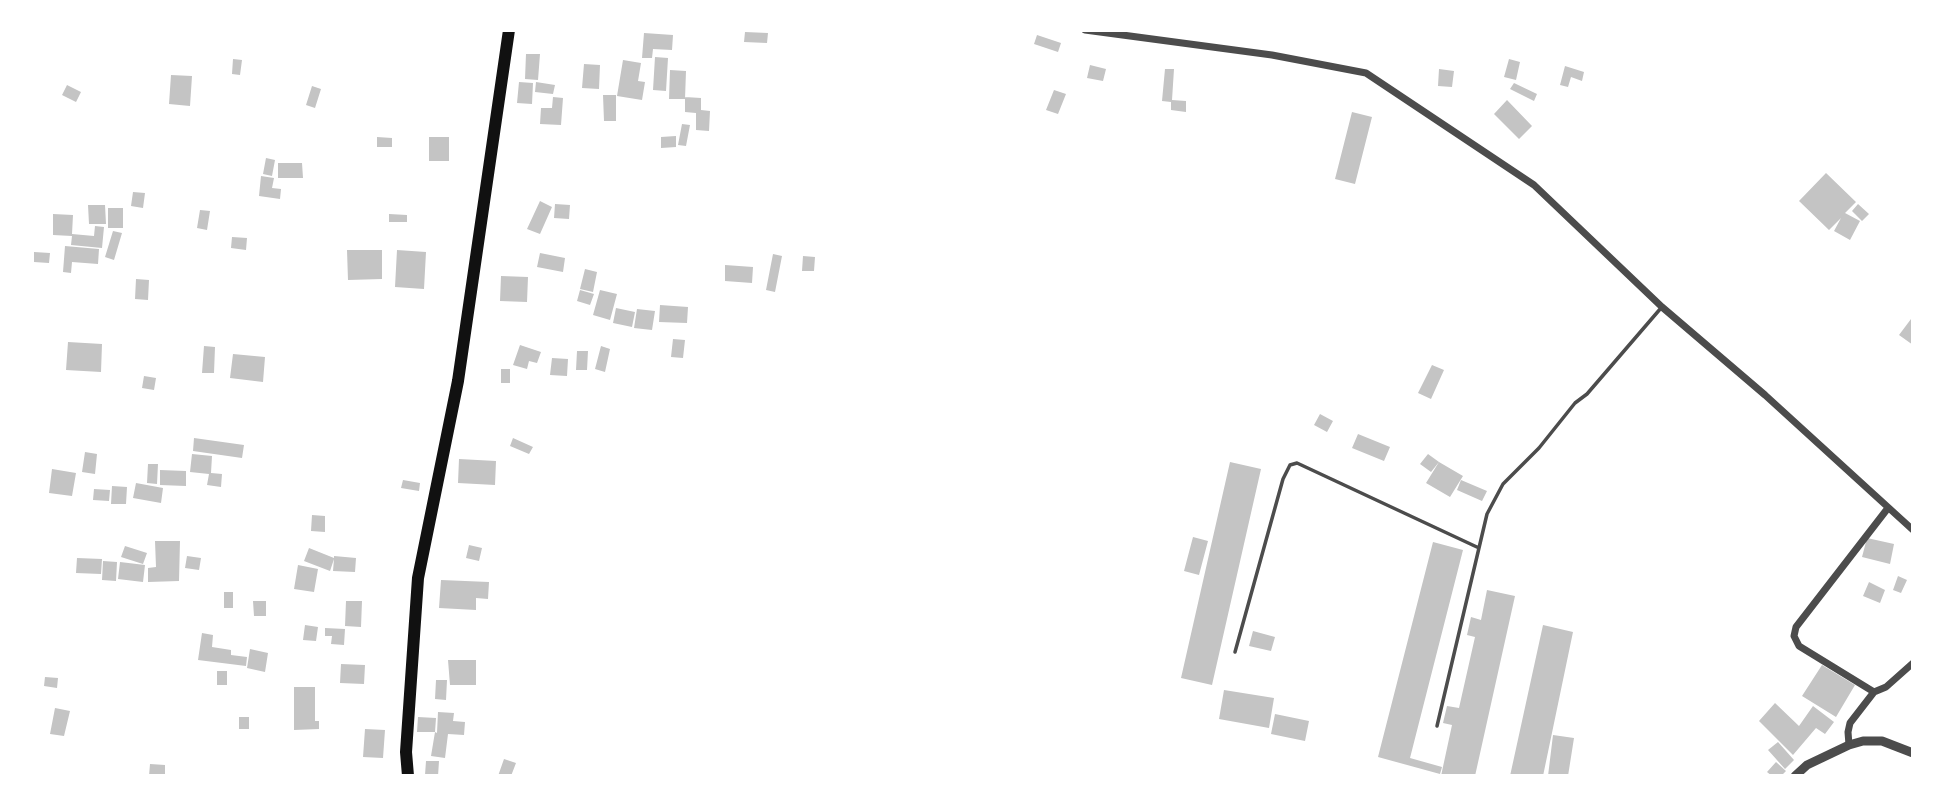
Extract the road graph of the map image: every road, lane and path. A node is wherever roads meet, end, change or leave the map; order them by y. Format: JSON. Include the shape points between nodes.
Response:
{"nodes":[{"id":1,"x":509,"y":30,"type":"edge"},
{"id":2,"x":1085,"y":30,"type":"edge"},
{"id":3,"x":1662,"y":307,"type":"junction"},
{"id":4,"x":1888,"y":508,"type":"junction"},
{"id":5,"x":1913,"y":530,"type":"edge"},
{"id":6,"x":1479,"y":548,"type":"junction"},
{"id":7,"x":1236,"y":652,"type":"dead end"},
{"id":8,"x":1913,"y":663,"type":"edge"},
{"id":9,"x":1874,"y":692,"type":"junction"},
{"id":10,"x":1437,"y":726,"type":"dead end"},
{"id":11,"x":1849,"y":745,"type":"junction"},
{"id":12,"x":1913,"y":752,"type":"edge"},
{"id":13,"x":408,"y":776,"type":"edge"},
{"id":14,"x":1795,"y":776,"type":"edge"}],
"edges":[{"from":1,"to":13,"type":"main road","via":[[457,381],[418,578]]},
{"from":2,"to":3,"type":"street","via":[[1272,55],[1366,73],[1534,185]]},
{"from":3,"to":4,"type":"street"},
{"from":3,"to":6,"type":"lane","via":[[1503,484],[1487,514]]},
{"from":4,"to":5,"type":"street"},
{"from":4,"to":9,"type":"street","via":[[1794,636],[1799,646]]},
{"from":6,"to":7,"type":"lane","via":[[1297,463],[1290,465]]},
{"from":6,"to":10,"type":"lane"},
{"from":8,"to":9,"type":"street"},
{"from":9,"to":11,"type":"street","via":[[1850,723]]},
{"from":11,"to":12,"type":"street","via":[[1882,741]]},
{"from":11,"to":14,"type":"street","via":[[1807,765]]}]}
